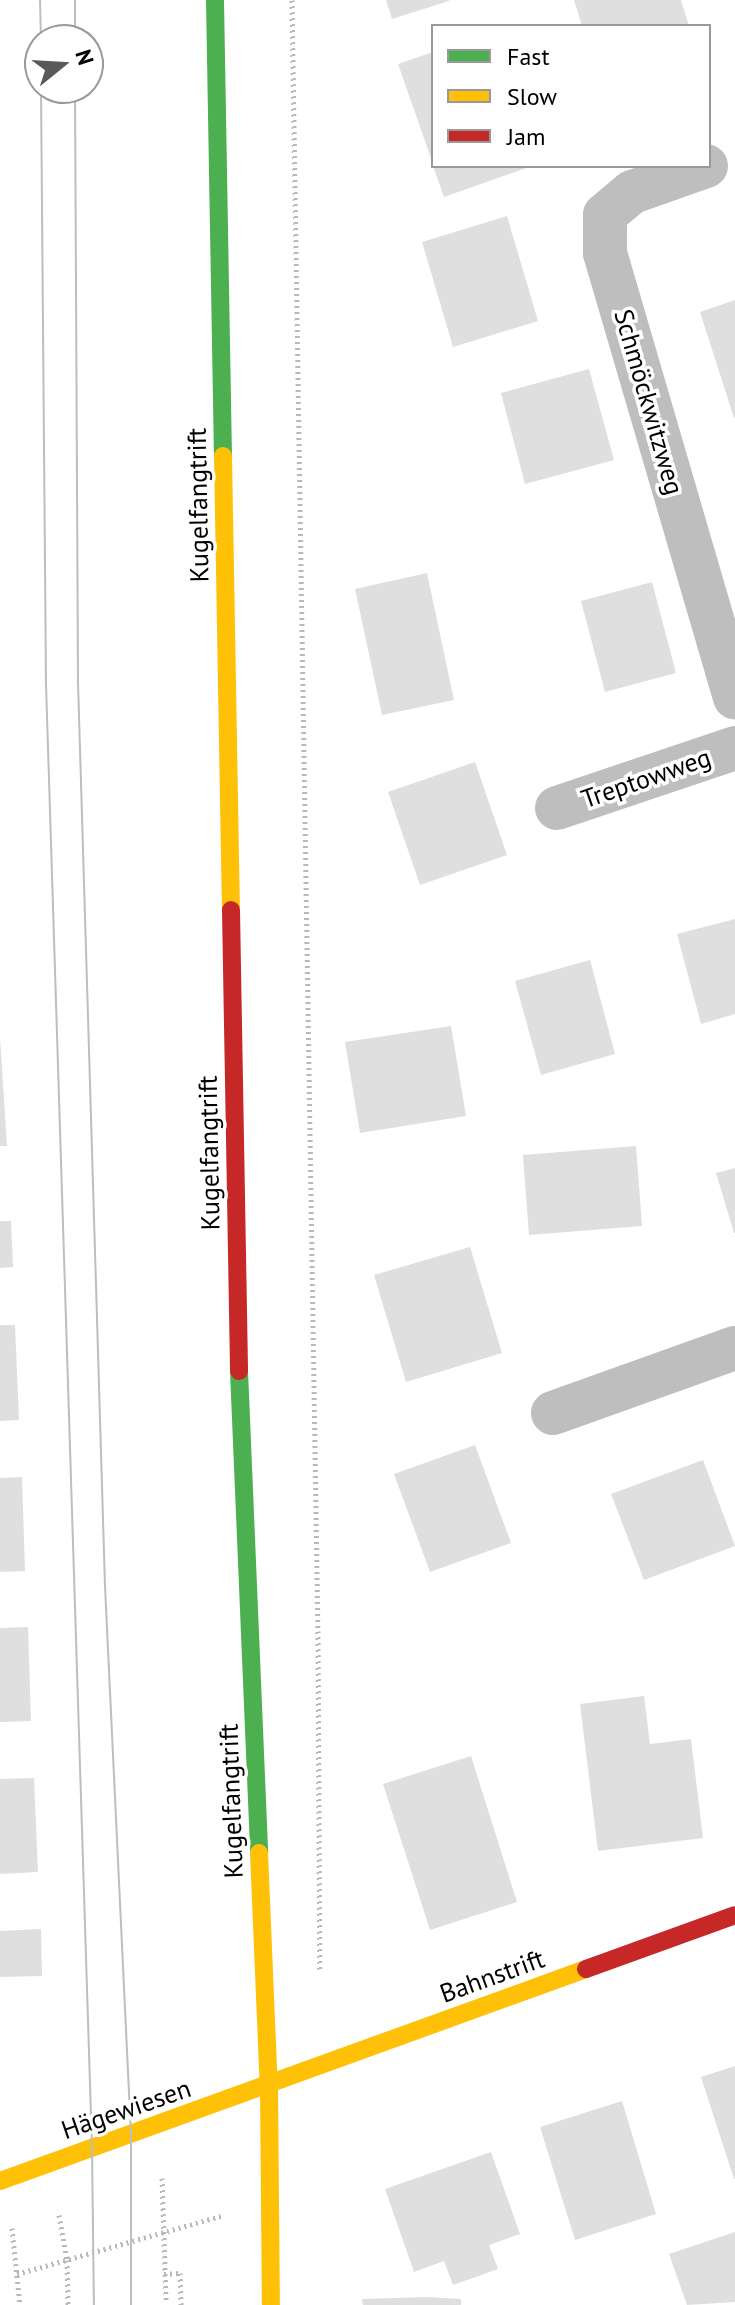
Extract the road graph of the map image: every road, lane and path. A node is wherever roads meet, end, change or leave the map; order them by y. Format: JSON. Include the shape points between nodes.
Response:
{"nodes":[{"id":1,"x":215,"y":0,"type":"edge"},
{"id":2,"x":292,"y":0,"type":"edge"},
{"id":3,"x":735,"y":156,"type":"edge"},
{"id":4,"x":711,"y":164,"type":"edge"},
{"id":5,"x":699,"y":168,"type":"edge"},
{"id":6,"x":735,"y":697,"type":"edge"},
{"id":7,"x":735,"y":748,"type":"edge"},
{"id":8,"x":557,"y":808,"type":"dead end"},
{"id":9,"x":735,"y":1348,"type":"edge"},
{"id":10,"x":553,"y":1413,"type":"dead end"},
{"id":11,"x":735,"y":1915,"type":"edge"},
{"id":12,"x":320,"y":1989,"type":"dead end"},
{"id":13,"x":269,"y":2087,"type":"junction"},
{"id":14,"x":160,"y":2125,"type":"junction"},
{"id":15,"x":50,"y":2163,"type":"junction"},
{"id":16,"x":4,"y":2180,"type":"edge"},
{"id":17,"x":219,"y":2216,"type":"dead end"},
{"id":18,"x":164,"y":2233,"type":"junction"},
{"id":19,"x":67,"y":2260,"type":"junction"},
{"id":20,"x":17,"y":2274,"type":"junction"},
{"id":21,"x":164,"y":2274,"type":"junction"},
{"id":22,"x":166,"y":2300,"type":"dead end"},
{"id":23,"x":20,"y":2305,"type":"edge"},
{"id":24,"x":68,"y":2305,"type":"edge"},
{"id":25,"x":181,"y":2305,"type":"edge"},
{"id":26,"x":271,"y":2305,"type":"edge"}],
"edges":[{"from":1,"to":13,"type":"street","name":"Kugelfangtrift","via":[[239,1368]]},
{"from":2,"to":12,"type":"path"},
{"from":3,"to":4,"type":"street","name":"Schmöckwitzweg"},
{"from":5,"to":6,"type":"street","name":"Schmöckwitzweg","via":[[632,192],[605,215],[605,253]]},
{"from":7,"to":8,"type":"street","name":"Treptowweg"},
{"from":9,"to":10,"type":"street"},
{"from":11,"to":13,"type":"street","name":"Bahnstrift"},
{"from":13,"to":14,"type":"street","name":"Hägewiesen"},
{"from":13,"to":26,"type":"street","name":"Kugelfangtrift"},
{"from":14,"to":15,"type":"street","name":"Hägewiesen"},
{"from":14,"to":18,"type":"path"},
{"from":15,"to":16,"type":"street","name":"Hägewiesen"},
{"from":15,"to":19,"type":"path"},
{"from":16,"to":20,"type":"path"},
{"from":17,"to":18,"type":"path"},
{"from":18,"to":19,"type":"path"},
{"from":18,"to":21,"type":"path"},
{"from":19,"to":20,"type":"path"},
{"from":19,"to":24,"type":"path"},
{"from":20,"to":23,"type":"path"},
{"from":21,"to":22,"type":"path"},
{"from":21,"to":25,"type":"path","via":[[180,2273]]}]}
